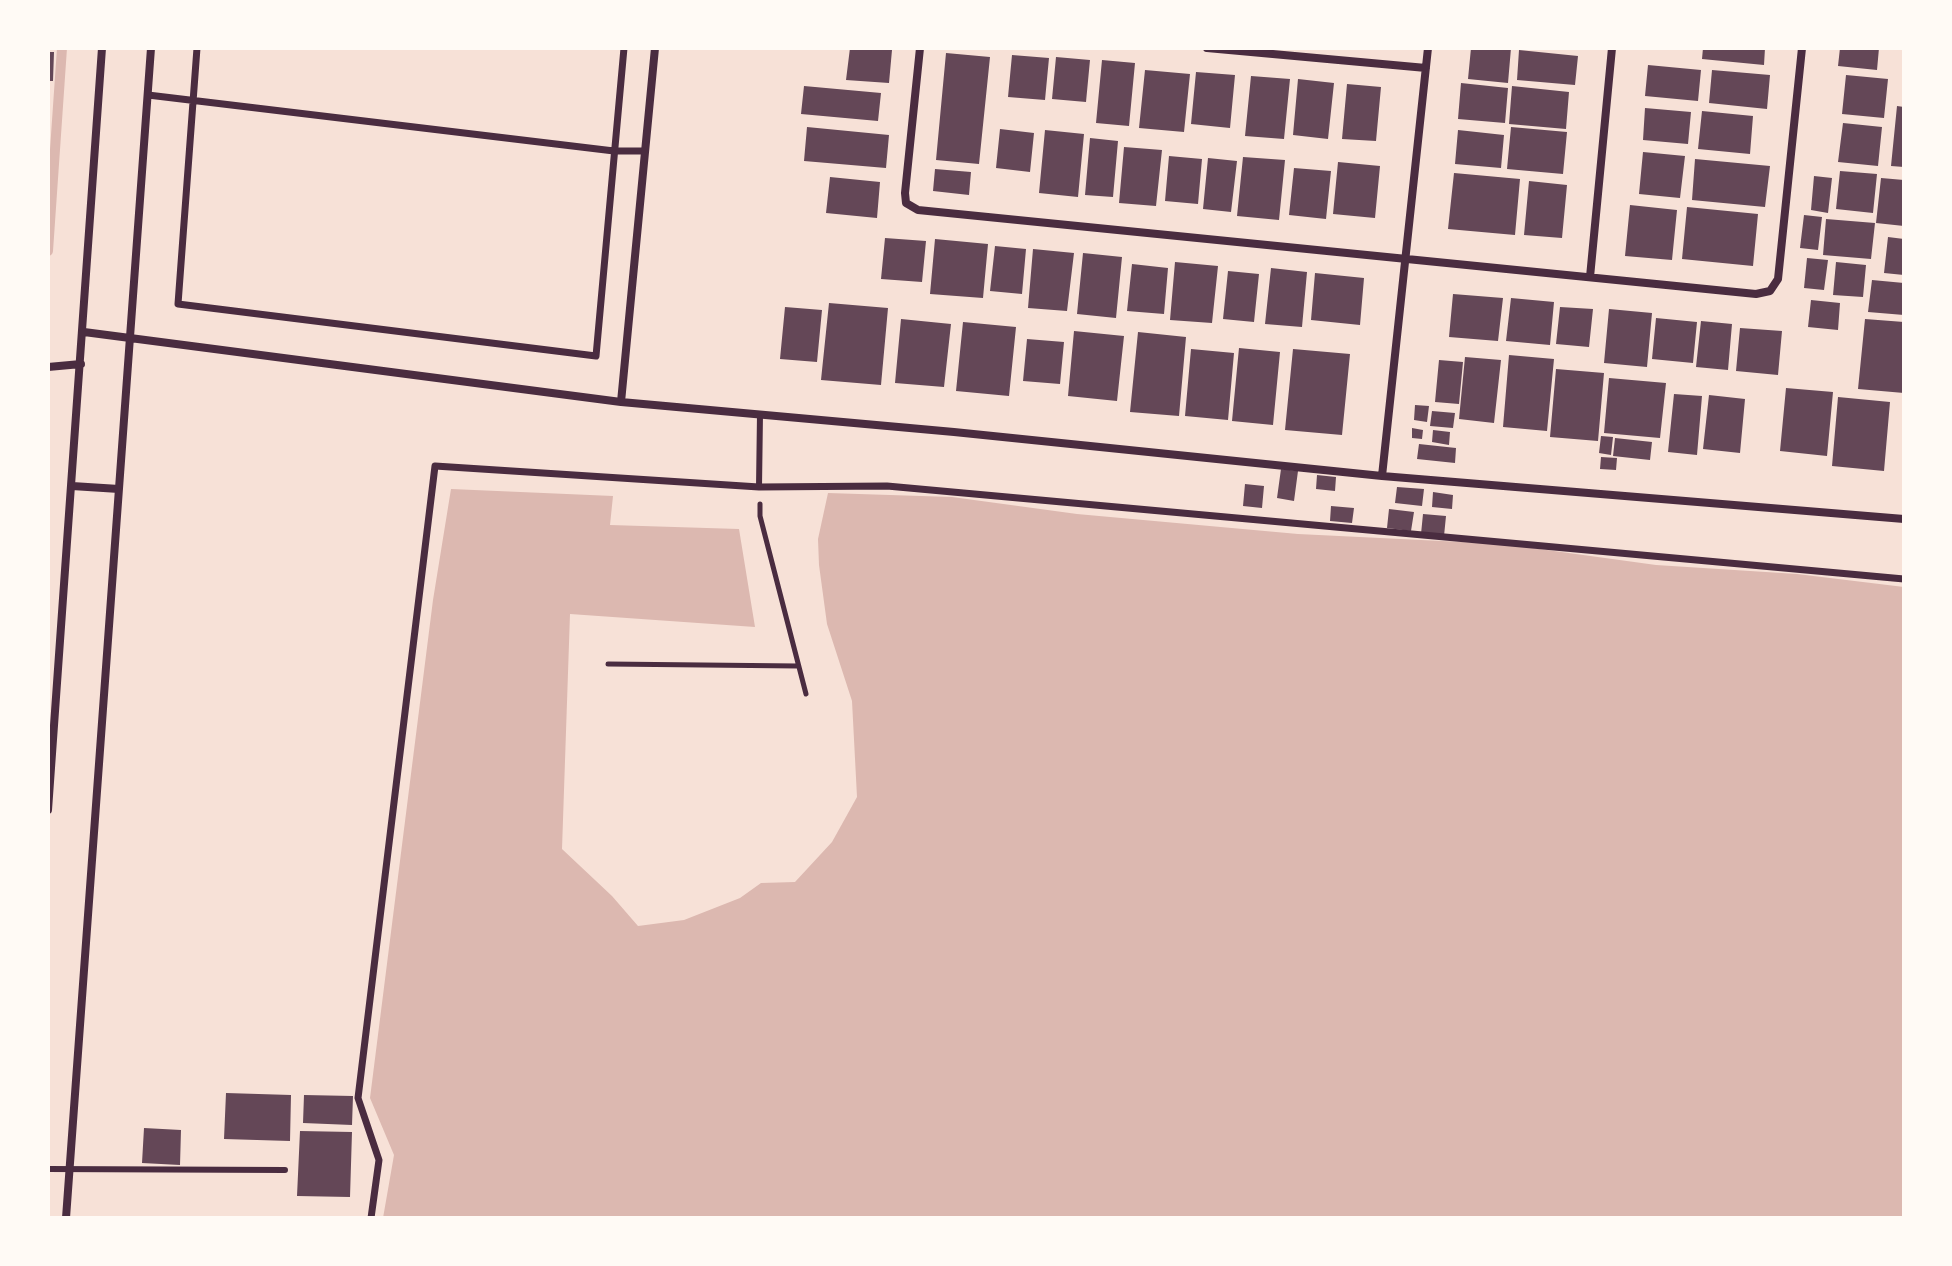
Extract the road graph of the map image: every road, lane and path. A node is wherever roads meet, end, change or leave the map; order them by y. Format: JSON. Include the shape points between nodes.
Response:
{"nodes":[{"id":1,"x":102,"y":48,"type":"edge"},
{"id":2,"x":151,"y":48,"type":"edge"},
{"id":3,"x":197,"y":48,"type":"edge"},
{"id":4,"x":624,"y":48,"type":"edge"},
{"id":5,"x":655,"y":48,"type":"edge"},
{"id":6,"x":920,"y":48,"type":"edge"},
{"id":7,"x":1207,"y":48,"type":"edge"},
{"id":8,"x":1428,"y":48,"type":"edge"},
{"id":9,"x":1612,"y":48,"type":"edge"},
{"id":10,"x":1802,"y":48,"type":"edge"},
{"id":11,"x":1426,"y":68,"type":"junction"},
{"id":12,"x":148,"y":95,"type":"junction"},
{"id":13,"x":193,"y":101,"type":"junction"},
{"id":14,"x":614,"y":151,"type":"junction"},
{"id":15,"x":645,"y":151,"type":"junction"},
{"id":16,"x":1406,"y":260,"type":"junction"},
{"id":17,"x":1590,"y":277,"type":"junction"},
{"id":18,"x":84,"y":332,"type":"junction"},
{"id":19,"x":130,"y":338,"type":"junction"},
{"id":20,"x":81,"y":364,"type":"junction"},
{"id":21,"x":48,"y":367,"type":"edge"},
{"id":22,"x":621,"y":402,"type":"junction"},
{"id":23,"x":760,"y":414,"type":"junction"},
{"id":24,"x":1382,"y":476,"type":"junction"},
{"id":25,"x":72,"y":486,"type":"junction"},
{"id":26,"x":759,"y":487,"type":"junction"},
{"id":27,"x":119,"y":489,"type":"junction"},
{"id":28,"x":1904,"y":519,"type":"edge"},
{"id":29,"x":1904,"y":579,"type":"edge"},
{"id":30,"x":608,"y":664,"type":"dead end"},
{"id":31,"x":798,"y":666,"type":"junction"},
{"id":32,"x":806,"y":694,"type":"dead end"},
{"id":33,"x":48,"y":810,"type":"edge"},
{"id":34,"x":48,"y":1169,"type":"edge"},
{"id":35,"x":69,"y":1169,"type":"junction"},
{"id":36,"x":285,"y":1170,"type":"dead end"},
{"id":37,"x":66,"y":1218,"type":"edge"},
{"id":38,"x":371,"y":1218,"type":"edge"}],
"edges":[{"from":1,"to":18,"type":"street"},
{"from":2,"to":12,"type":"street"},
{"from":3,"to":13,"type":"street"},
{"from":4,"to":14,"type":"street"},
{"from":5,"to":15,"type":"street"},
{"from":6,"to":16,"type":"street","via":[[905,193],[906,203],[918,210]]},
{"from":7,"to":11,"type":"street"},
{"from":8,"to":11,"type":"street"},
{"from":9,"to":17,"type":"street"},
{"from":10,"to":17,"type":"street","via":[[1778,279],[1770,291],[1756,294]]},
{"from":11,"to":16,"type":"street"},
{"from":12,"to":13,"type":"street"},
{"from":12,"to":19,"type":"street"},
{"from":13,"to":14,"type":"street"},
{"from":13,"to":14,"type":"street","via":[[178,304],[596,356]]},
{"from":14,"to":15,"type":"street"},
{"from":15,"to":22,"type":"street"},
{"from":16,"to":17,"type":"street"},
{"from":16,"to":24,"type":"street"},
{"from":18,"to":19,"type":"street"},
{"from":18,"to":20,"type":"street"},
{"from":19,"to":22,"type":"street"},
{"from":19,"to":27,"type":"street"},
{"from":20,"to":21,"type":"street"},
{"from":20,"to":25,"type":"street"},
{"from":22,"to":23,"type":"street"},
{"from":23,"to":24,"type":"street"},
{"from":23,"to":26,"type":"lane"},
{"from":24,"to":28,"type":"street"},
{"from":25,"to":27,"type":"street"},
{"from":25,"to":33,"type":"street"},
{"from":26,"to":29,"type":"street","via":[[887,486]]},
{"from":26,"to":31,"type":"path","via":[[760,516]]},
{"from":26,"to":38,"type":"street","via":[[435,466],[358,1098],[379,1160]]},
{"from":27,"to":35,"type":"street"},
{"from":30,"to":31,"type":"path"},
{"from":31,"to":32,"type":"path"},
{"from":34,"to":35,"type":"lane"},
{"from":35,"to":36,"type":"lane"},
{"from":35,"to":37,"type":"street"}]}
